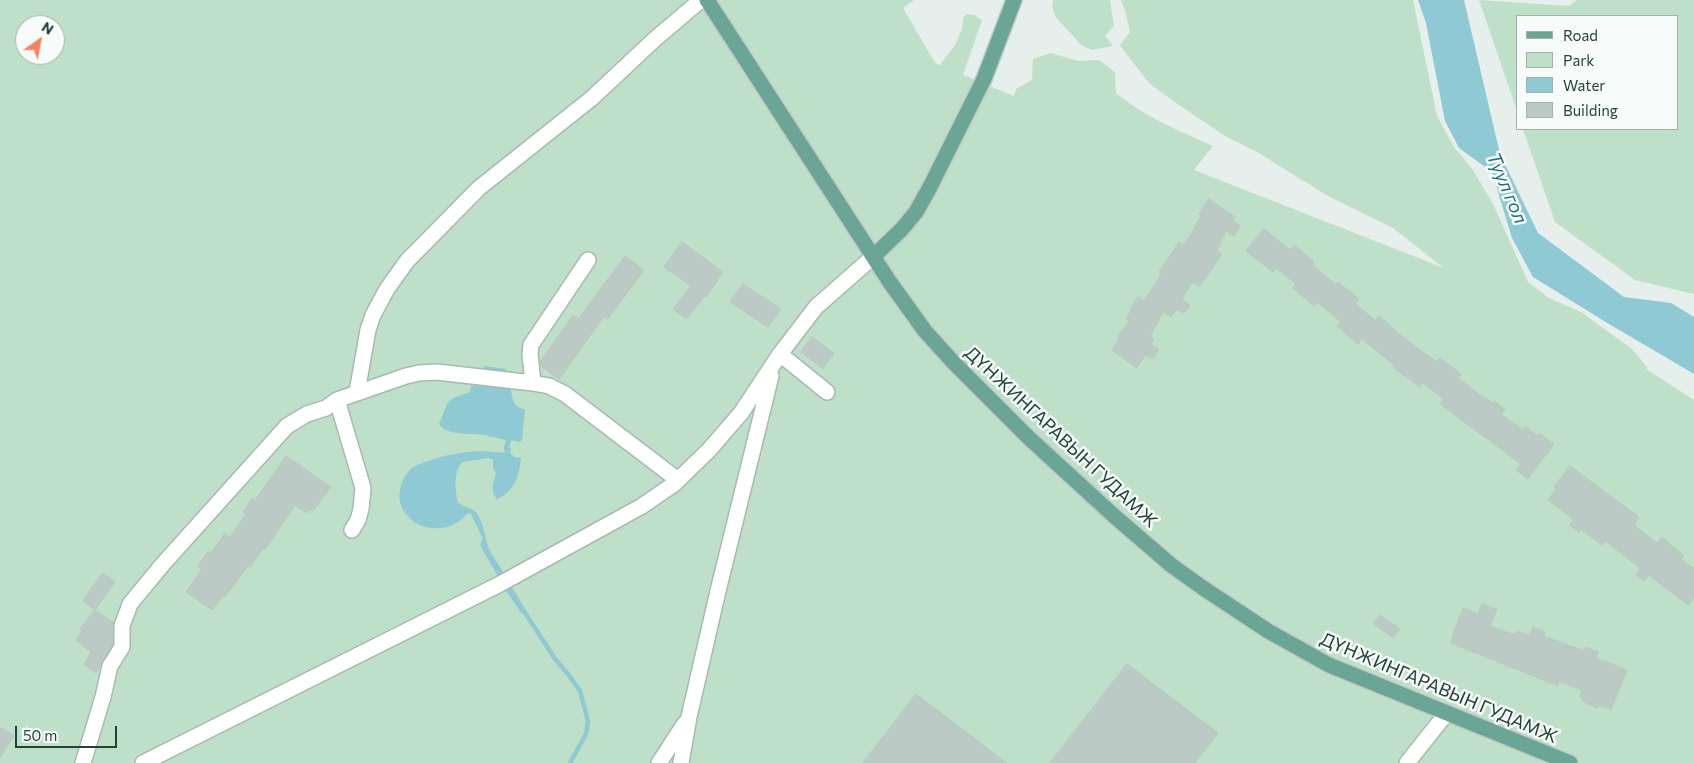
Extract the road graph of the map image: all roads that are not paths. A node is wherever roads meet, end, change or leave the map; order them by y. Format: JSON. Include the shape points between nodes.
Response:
{"nodes":[{"id":1,"x":701,"y":0,"type":"edge"},
{"id":2,"x":707,"y":0,"type":"edge"},
{"id":3,"x":1014,"y":0,"type":"edge"},
{"id":4,"x":874,"y":256,"type":"junction"},
{"id":5,"x":588,"y":260,"type":"dead end"},
{"id":6,"x":777,"y":359,"type":"junction"},
{"id":7,"x":533,"y":383,"type":"junction"},
{"id":8,"x":357,"y":392,"type":"junction"},
{"id":9,"x":827,"y":392,"type":"dead end"},
{"id":10,"x":337,"y":400,"type":"junction"},
{"id":11,"x":678,"y":480,"type":"junction"},
{"id":12,"x":352,"y":530,"type":"dead end"},
{"id":13,"x":1446,"y":714,"type":"junction"},
{"id":14,"x":689,"y":718,"type":"junction"},
{"id":15,"x":82,"y":763,"type":"edge"},
{"id":16,"x":143,"y":763,"type":"edge"},
{"id":17,"x":659,"y":763,"type":"edge"},
{"id":18,"x":681,"y":763,"type":"edge"},
{"id":19,"x":1407,"y":763,"type":"edge"},
{"id":20,"x":1570,"y":763,"type":"edge"}],
"edges":[{"from":1,"to":8,"type":"street","via":[[592,98],[479,188],[407,261],[373,315]]},
{"from":2,"to":4,"type":"main road","name":"ДҮНЖИНГАРАВЫН ГУДАМЖ"},
{"from":3,"to":4,"type":"main road","via":[[984,79],[916,212]]},
{"from":4,"to":6,"type":"street","via":[[816,307]]},
{"from":4,"to":13,"type":"main road","name":"ДҮНЖИНГАРАВЫН ГУДАМЖ","via":[[917,320],[953,362],[1054,461],[1171,565],[1268,631],[1329,665]]},
{"from":5,"to":7,"type":"street","via":[[531,345]]},
{"from":6,"to":9,"type":"street"},
{"from":6,"to":11,"type":"street","via":[[741,413]]},
{"from":6,"to":14,"type":"street","via":[[734,522]]},
{"from":7,"to":8,"type":"street","via":[[437,372],[419,373]]},
{"from":7,"to":11,"type":"street","via":[[565,394]]},
{"from":8,"to":10,"type":"street"},
{"from":10,"to":12,"type":"street","via":[[363,488],[361,509]]},
{"from":10,"to":15,"type":"street","via":[[287,426],[130,604],[122,626],[122,647],[110,666]]},
{"from":11,"to":16,"type":"street","via":[[615,522],[519,574]]},
{"from":13,"to":19,"type":"street"},
{"from":13,"to":20,"type":"main road","name":"ДҮНЖИНГАРАВЫН ГУДАМЖ"},
{"from":14,"to":17,"type":"street"},
{"from":14,"to":18,"type":"street"}]}
